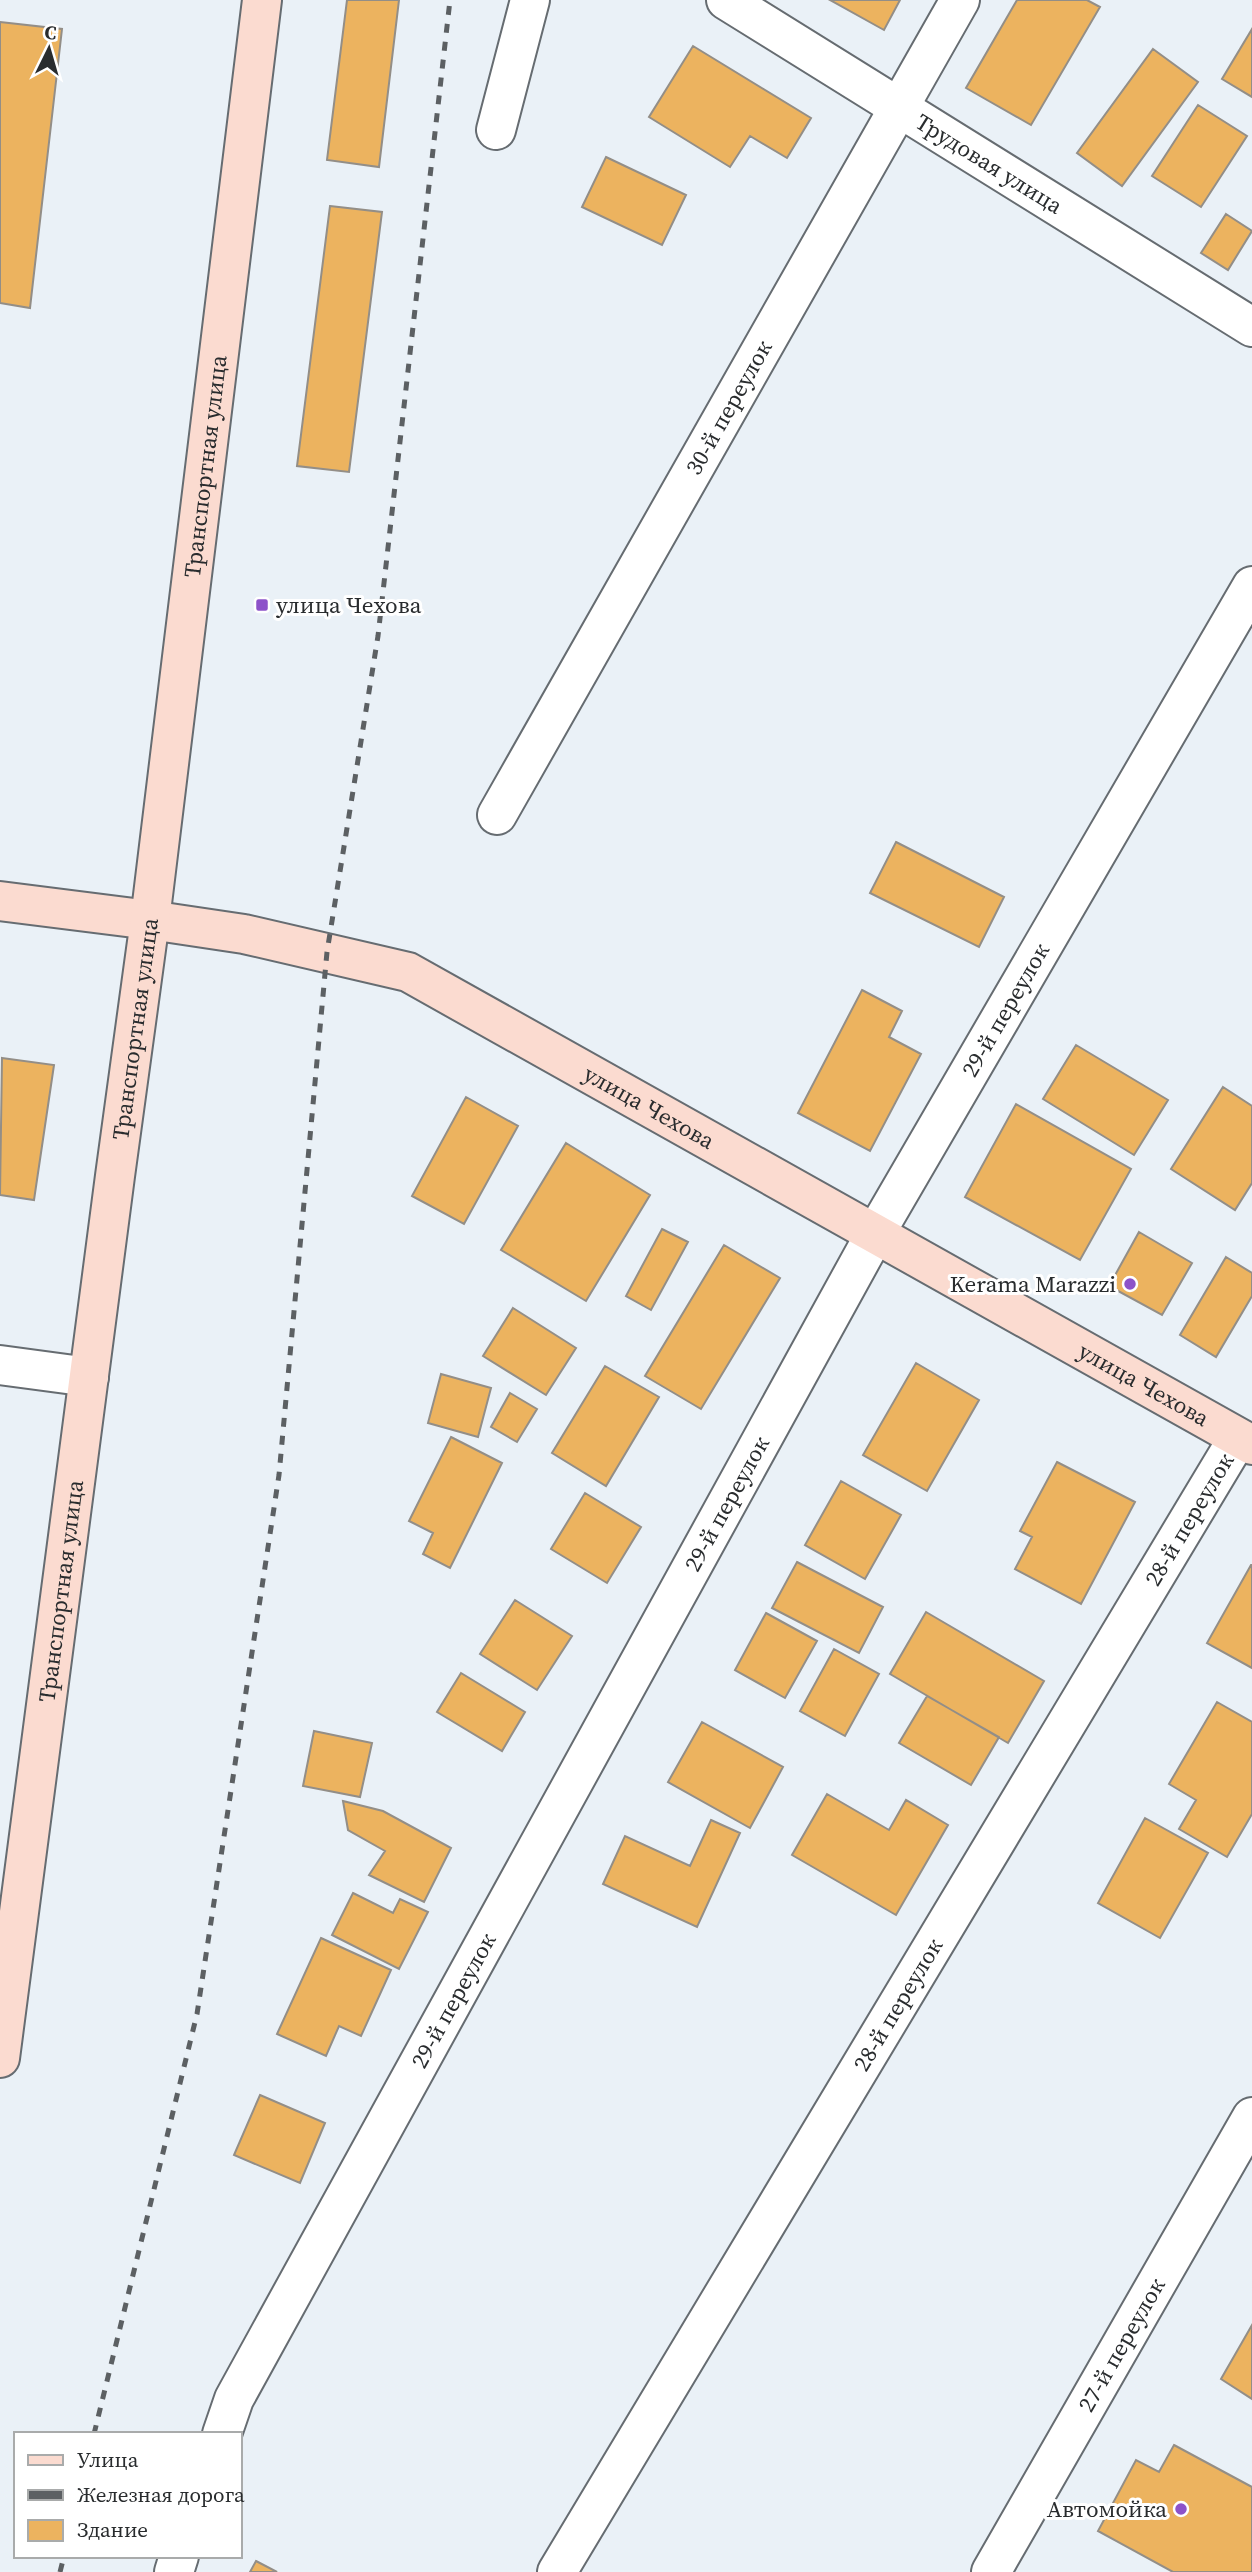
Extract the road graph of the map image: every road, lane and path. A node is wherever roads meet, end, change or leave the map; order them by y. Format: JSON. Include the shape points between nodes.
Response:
{"nodes":[{"id":1,"x":262,"y":0,"type":"edge"},
{"id":2,"x":530,"y":0,"type":"edge"},
{"id":3,"x":726,"y":0,"type":"edge"},
{"id":4,"x":960,"y":0,"type":"edge"},
{"id":5,"x":899,"y":108,"type":"junction"},
{"id":6,"x":496,"y":130,"type":"dead end"},
{"id":7,"x":1252,"y":327,"type":"edge"},
{"id":8,"x":1252,"y":586,"type":"edge"},
{"id":9,"x":497,"y":815,"type":"dead end"},
{"id":10,"x":0,"y":901,"type":"edge"},
{"id":11,"x":150,"y":920,"type":"junction"},
{"id":12,"x":875,"y":1234,"type":"junction"},
{"id":13,"x":0,"y":1365,"type":"edge"},
{"id":14,"x":89,"y":1377,"type":"junction"},
{"id":15,"x":1245,"y":1442,"type":"edge"},
{"id":16,"x":0,"y":2058,"type":"edge"},
{"id":17,"x":1252,"y":2117,"type":"edge"},
{"id":18,"x":223,"y":2432,"type":"edge"},
{"id":19,"x":557,"y":2572,"type":"edge"},
{"id":20,"x":991,"y":2572,"type":"edge"}],
"edges":[{"from":1,"to":11,"type":"main road","name":"Транспортная улица"},
{"from":2,"to":6,"type":"street"},
{"from":3,"to":5,"type":"street","name":"Трудовая улица"},
{"from":4,"to":5,"type":"street","name":"30-й переулок"},
{"from":5,"to":7,"type":"street","name":"Трудовая улица"},
{"from":5,"to":9,"type":"street","name":"30-й переулок"},
{"from":8,"to":12,"type":"street","name":"29-й переулок"},
{"from":10,"to":11,"type":"main road","name":"улица Чехова"},
{"from":11,"to":12,"type":"main road","name":"улица Чехова","via":[[244,934],[408,972]]},
{"from":11,"to":14,"type":"main road","name":"Транспортная улица"},
{"from":12,"to":15,"type":"main road","name":"улица Чехова"},
{"from":12,"to":18,"type":"street","name":"29-й переулок","via":[[241,2387]]},
{"from":13,"to":14,"type":"street"},
{"from":14,"to":16,"type":"main road","name":"Транспортная улица"},
{"from":15,"to":19,"type":"street","name":"28-й переулок"},
{"from":17,"to":20,"type":"street","name":"27-й переулок"}]}
